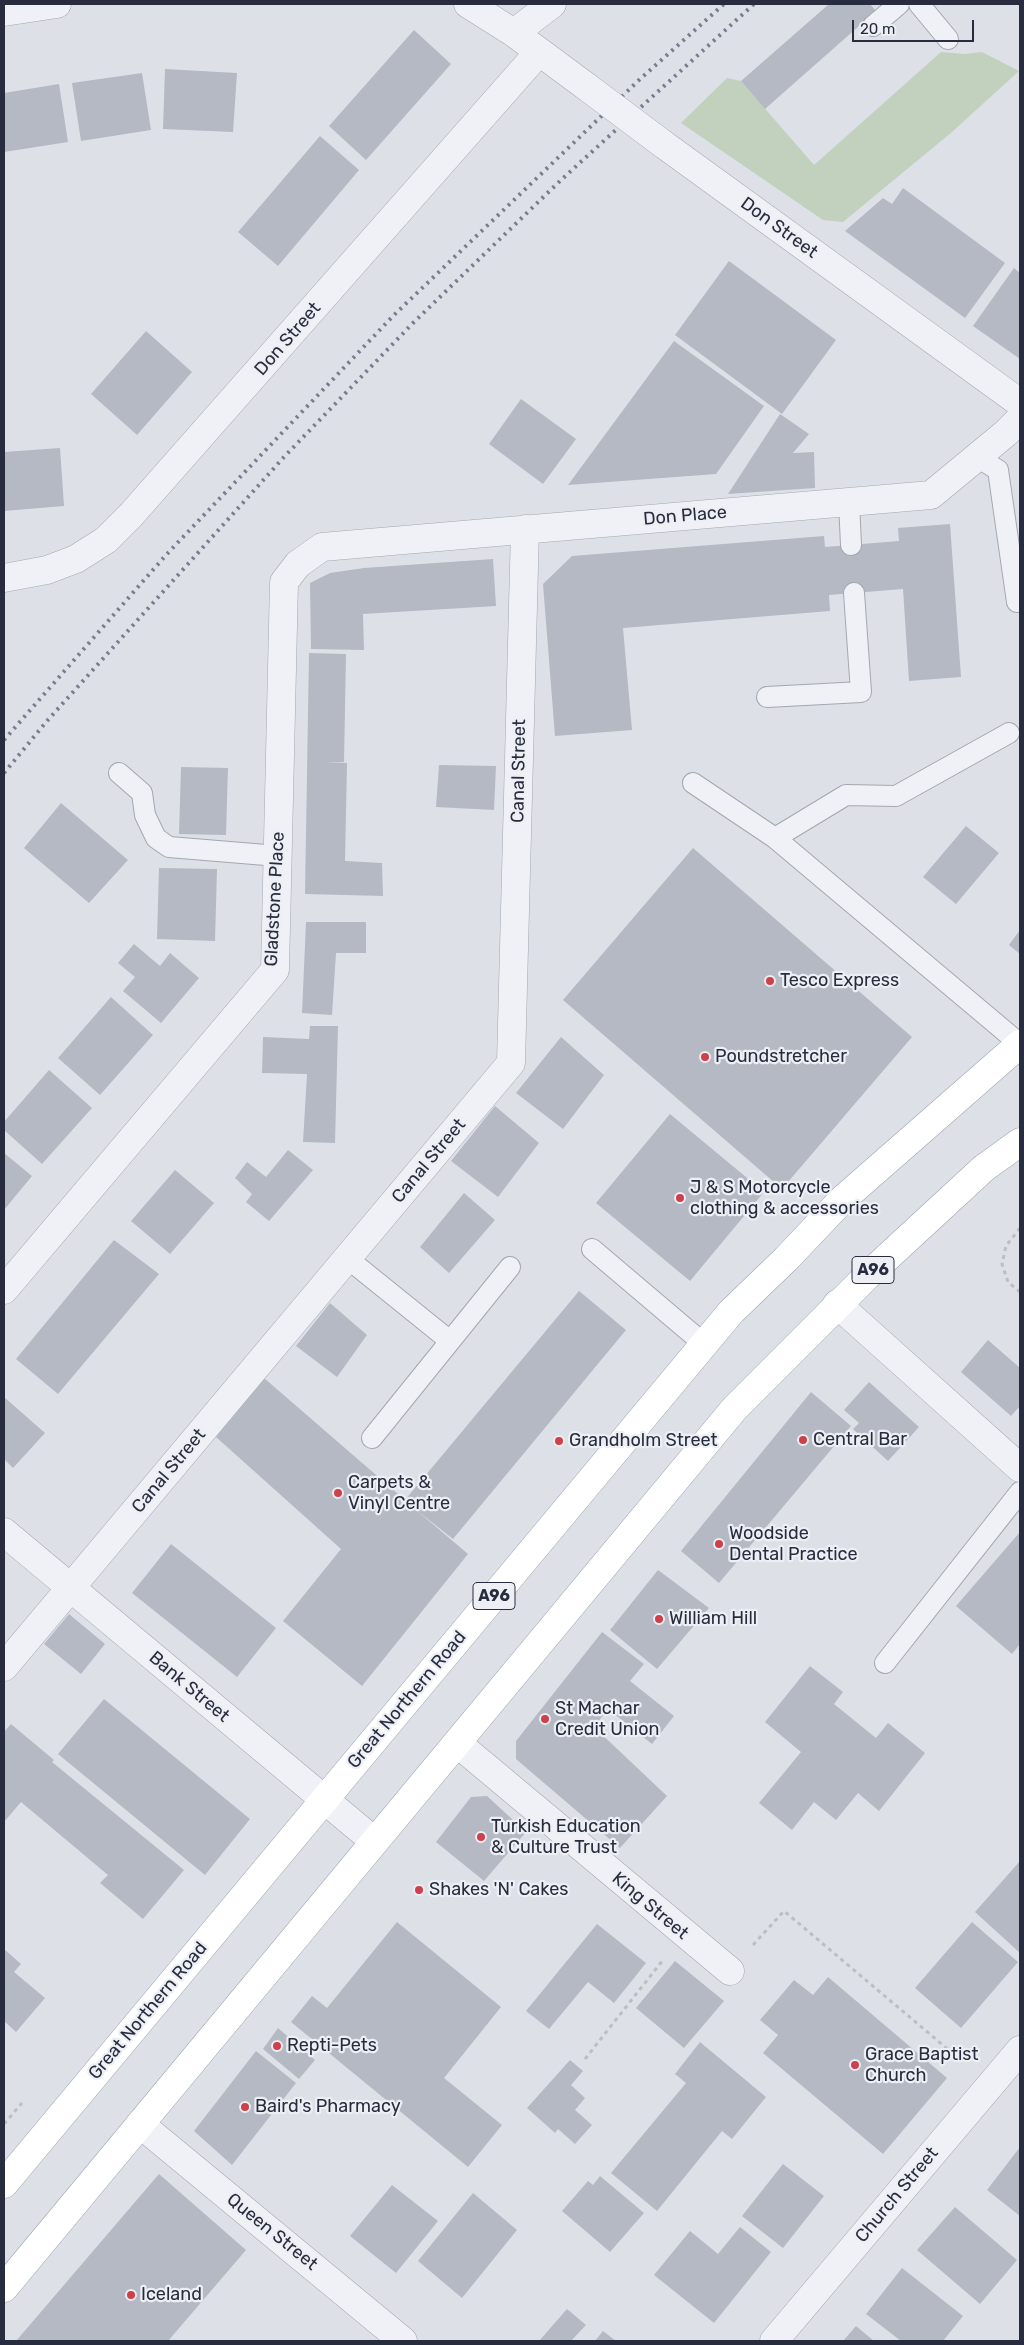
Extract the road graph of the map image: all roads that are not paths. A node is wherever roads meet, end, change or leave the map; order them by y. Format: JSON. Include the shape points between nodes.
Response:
{"nodes":[{"id":1,"x":57,"y":4,"type":"edge"},
{"id":2,"x":468,"y":4,"type":"edge"},
{"id":3,"x":552,"y":4,"type":"edge"},
{"id":4,"x":899,"y":4,"type":"edge"},
{"id":5,"x":919,"y":4,"type":"edge"},
{"id":6,"x":4,"y":12,"type":"edge"},
{"id":7,"x":873,"y":26,"type":"dead end"},
{"id":8,"x":514,"y":33,"type":"junction"},
{"id":9,"x":948,"y":39,"type":"dead end"},
{"id":10,"x":539,"y":52,"type":"junction"},
{"id":11,"x":1020,"y":403,"type":"edge"},
{"id":12,"x":1020,"y":419,"type":"edge"},
{"id":13,"x":977,"y":457,"type":"junction"},
{"id":14,"x":849,"y":502,"type":"junction"},
{"id":15,"x":524,"y":529,"type":"junction"},
{"id":16,"x":851,"y":545,"type":"dead end"},
{"id":17,"x":322,"y":547,"type":"joint"},
{"id":18,"x":4,"y":578,"type":"edge"},
{"id":19,"x":854,"y":593,"type":"dead end"},
{"id":20,"x":1017,"y":602,"type":"dead end"},
{"id":21,"x":767,"y":698,"type":"dead end"},
{"id":22,"x":1009,"y":733,"type":"dead end"},
{"id":23,"x":119,"y":773,"type":"dead end"},
{"id":24,"x":693,"y":783,"type":"dead end"},
{"id":25,"x":775,"y":838,"type":"junction"},
{"id":26,"x":278,"y":856,"type":"junction"},
{"id":27,"x":1020,"y":1044,"type":"edge"},
{"id":28,"x":1020,"y":1142,"type":"edge"},
{"id":29,"x":592,"y":1249,"type":"dead end"},
{"id":30,"x":347,"y":1258,"type":"junction"},
{"id":31,"x":510,"y":1267,"type":"dead end"},
{"id":32,"x":4,"y":1290,"type":"edge"},
{"id":33,"x":837,"y":1304,"type":"junction"},
{"id":34,"x":450,"y":1341,"type":"junction"},
{"id":35,"x":704,"y":1344,"type":"junction"},
{"id":36,"x":372,"y":1438,"type":"dead end"},
{"id":37,"x":1020,"y":1468,"type":"edge"},
{"id":38,"x":1020,"y":1492,"type":"edge"},
{"id":39,"x":4,"y":1532,"type":"edge"},
{"id":40,"x":70,"y":1588,"type":"junction"},
{"id":41,"x":885,"y":1663,"type":"dead end"},
{"id":42,"x":4,"y":1668,"type":"edge"},
{"id":43,"x":457,"y":1743,"type":"junction"},
{"id":44,"x":324,"y":1800,"type":"junction"},
{"id":45,"x":374,"y":1841,"type":"junction"},
{"id":46,"x":730,"y":1972,"type":"road end"},
{"id":47,"x":1020,"y":2050,"type":"edge"},
{"id":48,"x":140,"y":2124,"type":"junction"},
{"id":49,"x":4,"y":2184,"type":"edge"},
{"id":50,"x":4,"y":2288,"type":"edge"},
{"id":51,"x":403,"y":2341,"type":"edge"},
{"id":52,"x":774,"y":2341,"type":"edge"}],
"edges":[{"from":1,"to":6,"type":"street"},
{"from":2,"to":8,"type":"street","name":"Don Street"},
{"from":3,"to":8,"type":"street"},
{"from":4,"to":7,"type":"lane"},
{"from":5,"to":9,"type":"lane"},
{"from":8,"to":10,"type":"street","name":"Don Street"},
{"from":10,"to":11,"type":"street","name":"Don Street","bridge":true},
{"from":10,"to":18,"type":"street","name":"Don Street","via":[[106,540],[76,559],[47,570]]},
{"from":12,"to":13,"type":"street","name":"Don Place"},
{"from":13,"to":14,"type":"street","name":"Don Place","via":[[931,495]]},
{"from":13,"to":20,"type":"lane","via":[[998,470]]},
{"from":14,"to":15,"type":"street","name":"Don Place"},
{"from":14,"to":16,"type":"lane"},
{"from":15,"to":17,"type":"street","name":"Don Place"},
{"from":15,"to":30,"type":"street","name":"Canal Street","via":[[511,1063]]},
{"from":17,"to":26,"type":"street","name":"Gladstone Place","via":[[298,564],[284,582]]},
{"from":19,"to":21,"type":"lane","via":[[861,692]]},
{"from":22,"to":25,"type":"lane","via":[[896,796],[846,795]]},
{"from":23,"to":26,"type":"lane","via":[[142,793],[145,815],[156,838],[169,847]]},
{"from":24,"to":25,"type":"lane"},
{"from":25,"to":27,"type":"lane"},
{"from":26,"to":32,"type":"street","name":"Gladstone Place","via":[[275,970]]},
{"from":27,"to":35,"type":"main road","name":"Great Northern Road","number":"A96","via":[[843,1200],[731,1312]]},
{"from":28,"to":33,"type":"main road","number":"A96","via":[[984,1168]]},
{"from":29,"to":35,"type":"lane"},
{"from":30,"to":34,"type":"lane"},
{"from":30,"to":40,"type":"street","name":"Canal Street"},
{"from":31,"to":34,"type":"lane"},
{"from":33,"to":37,"type":"street"},
{"from":33,"to":43,"type":"main road","number":"A96","via":[[735,1408]]},
{"from":34,"to":36,"type":"lane"},
{"from":35,"to":44,"type":"main road","name":"Great Northern Road","number":"A96"},
{"from":38,"to":41,"type":"lane"},
{"from":39,"to":40,"type":"street","name":"Bank Street"},
{"from":40,"to":42,"type":"street","name":"Canal Street"},
{"from":40,"to":44,"type":"street","name":"Bank Street"},
{"from":43,"to":45,"type":"main road","number":"A96"},
{"from":43,"to":46,"type":"street","name":"King Street"},
{"from":44,"to":45,"type":"street","name":"Bank Street"},
{"from":44,"to":49,"type":"main road","name":"Great Northern Road","number":"A96"},
{"from":45,"to":48,"type":"main road","number":"A96"},
{"from":47,"to":52,"type":"street","name":"Church Street"},
{"from":48,"to":50,"type":"main road","number":"A96"},
{"from":48,"to":51,"type":"street","name":"Queen Street"}]}
